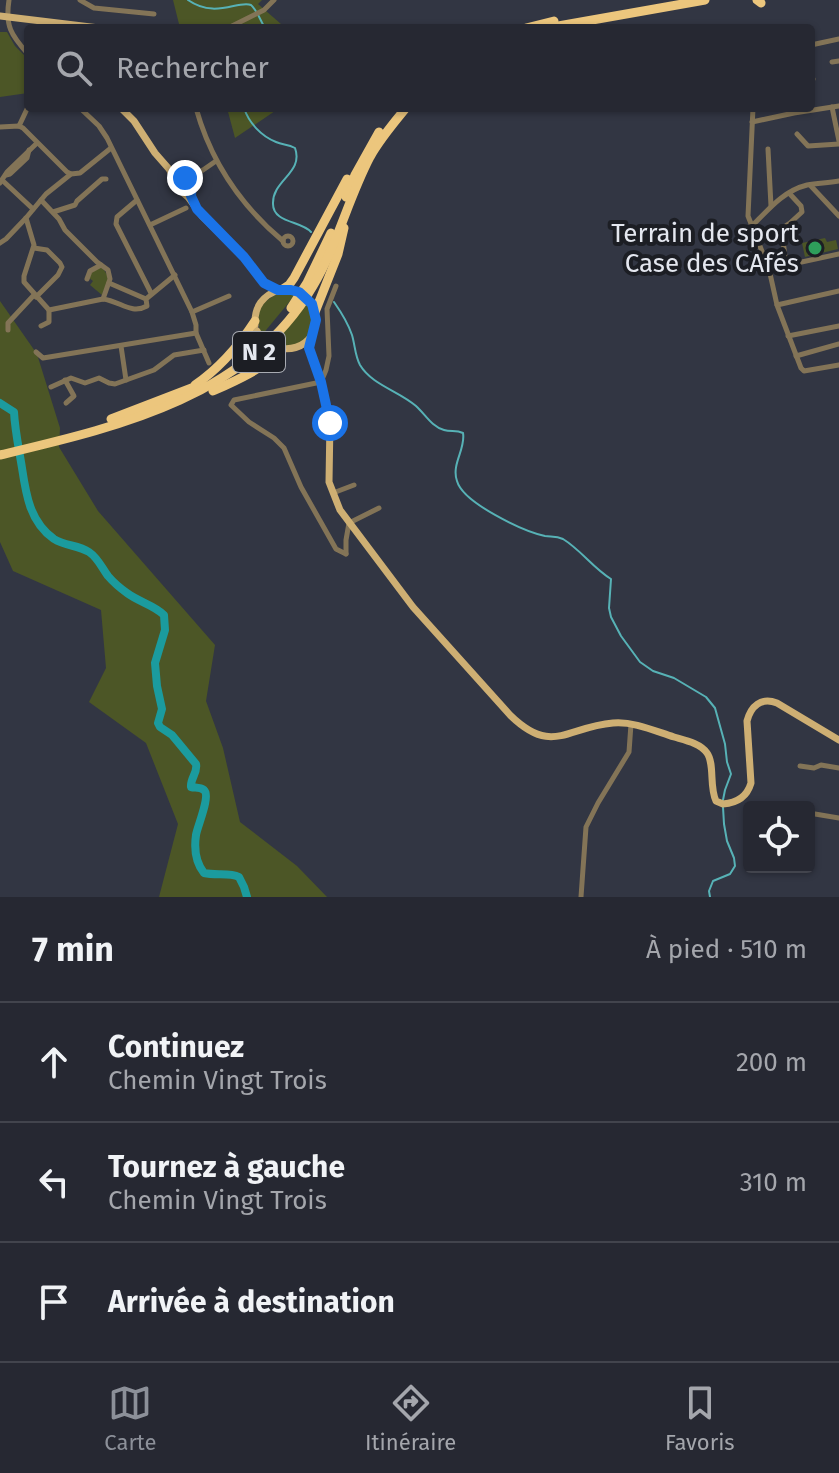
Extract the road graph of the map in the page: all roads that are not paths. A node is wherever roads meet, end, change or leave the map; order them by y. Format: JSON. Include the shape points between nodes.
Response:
{"nodes":[{"id":1,"x":2,"y":0,"type":"edge"},
{"id":2,"x":9,"y":0,"type":"edge"},
{"id":3,"x":80,"y":0,"type":"edge"},
{"id":4,"x":111,"y":0,"type":"edge"},
{"id":5,"x":274,"y":0,"type":"edge"},
{"id":6,"x":672,"y":0,"type":"edge"},
{"id":7,"x":705,"y":0,"type":"edge"},
{"id":8,"x":104,"y":9,"type":"junction"},
{"id":9,"x":154,"y":14,"type":"dead end"},
{"id":10,"x":5,"y":15,"type":"edge"},
{"id":11,"x":70,"y":24,"type":"edge"},
{"id":12,"x":236,"y":24,"type":"edge"},
{"id":13,"x":541,"y":24,"type":"edge"},
{"id":14,"x":570,"y":24,"type":"edge"},
{"id":15,"x":839,"y":39,"type":"edge"},
{"id":16,"x":815,"y":44,"type":"edge"},
{"id":17,"x":24,"y":49,"type":"edge"},
{"id":18,"x":835,"y":107,"type":"edge"},
{"id":19,"x":815,"y":110,"type":"edge"},
{"id":20,"x":26,"y":112,"type":"edge"},
{"id":21,"x":84,"y":112,"type":"edge"},
{"id":22,"x":125,"y":112,"type":"edge"},
{"id":23,"x":197,"y":112,"type":"edge"},
{"id":24,"x":395,"y":112,"type":"edge"},
{"id":25,"x":403,"y":112,"type":"edge"},
{"id":26,"x":753,"y":112,"type":"edge"},
{"id":27,"x":801,"y":112,"type":"edge"},
{"id":28,"x":752,"y":122,"type":"junction"},
{"id":29,"x":19,"y":126,"type":"junction"},
{"id":30,"x":0,"y":127,"type":"edge"},
{"id":31,"x":797,"y":134,"type":"dead end"},
{"id":32,"x":37,"y":142,"type":"junction"},
{"id":33,"x":839,"y":142,"type":"edge"},
{"id":34,"x":372,"y":143,"type":"junction"},
{"id":35,"x":808,"y":146,"type":"junction"},
{"id":36,"x":111,"y":148,"type":"junction"},
{"id":37,"x":768,"y":149,"type":"dead end"},
{"id":38,"x":815,"y":154,"type":"dead end"},
{"id":39,"x":216,"y":161,"type":"junction"},
{"id":40,"x":71,"y":174,"type":"junction"},
{"id":41,"x":2,"y":179,"type":"edge"},
{"id":42,"x":106,"y":179,"type":"dead end"},
{"id":43,"x":839,"y":181,"type":"edge"},
{"id":44,"x":186,"y":185,"type":"junction"},
{"id":45,"x":810,"y":185,"type":"junction"},
{"id":46,"x":789,"y":193,"type":"junction"},
{"id":47,"x":351,"y":199,"type":"junction"},
{"id":48,"x":41,"y":200,"type":"junction"},
{"id":49,"x":137,"y":200,"type":"junction"},
{"id":50,"x":190,"y":206,"type":"junction"},
{"id":51,"x":771,"y":207,"type":"junction"},
{"id":52,"x":33,"y":209,"type":"junction"},
{"id":53,"x":53,"y":212,"type":"junction"},
{"id":54,"x":839,"y":216,"type":"edge"},
{"id":55,"x":26,"y":218,"type":"junction"},
{"id":56,"x":150,"y":225,"type":"junction"},
{"id":57,"x":751,"y":227,"type":"junction"},
{"id":58,"x":283,"y":241,"type":"dead end"},
{"id":59,"x":0,"y":243,"type":"edge"},
{"id":60,"x":34,"y":248,"type":"junction"},
{"id":61,"x":839,"y":254,"type":"edge"},
{"id":62,"x":101,"y":265,"type":"junction"},
{"id":63,"x":786,"y":265,"type":"junction"},
{"id":64,"x":769,"y":269,"type":"junction"},
{"id":65,"x":256,"y":274,"type":"junction"},
{"id":66,"x":175,"y":275,"type":"junction"},
{"id":67,"x":87,"y":279,"type":"dead end"},
{"id":68,"x":109,"y":283,"type":"junction"},
{"id":69,"x":336,"y":286,"type":"dead end"},
{"id":70,"x":284,"y":290,"type":"junction"},
{"id":71,"x":839,"y":291,"type":"edge"},
{"id":72,"x":151,"y":293,"type":"junction"},
{"id":73,"x":35,"y":296,"type":"junction"},
{"id":74,"x":229,"y":296,"type":"dead end"},
{"id":75,"x":264,"y":297,"type":"junction"},
{"id":76,"x":103,"y":299,"type":"junction"},
{"id":77,"x":146,"y":299,"type":"junction"},
{"id":78,"x":777,"y":305,"type":"junction"},
{"id":79,"x":314,"y":308,"type":"junction"},
{"id":80,"x":49,"y":310,"type":"junction"},
{"id":81,"x":192,"y":312,"type":"junction"},
{"id":82,"x":41,"y":326,"type":"dead end"},
{"id":83,"x":256,"y":326,"type":"junction"},
{"id":84,"x":839,"y":326,"type":"edge"},
{"id":85,"x":8,"y":330,"type":"dead end"},
{"id":86,"x":196,"y":333,"type":"junction"},
{"id":87,"x":788,"y":336,"type":"junction"},
{"id":88,"x":311,"y":337,"type":"junction"},
{"id":89,"x":839,"y":344,"type":"edge"},
{"id":90,"x":121,"y":346,"type":"junction"},
{"id":91,"x":295,"y":349,"type":"junction"},
{"id":92,"x":204,"y":350,"type":"junction"},
{"id":93,"x":282,"y":350,"type":"junction"},
{"id":94,"x":36,"y":352,"type":"dead end"},
{"id":95,"x":796,"y":356,"type":"junction"},
{"id":96,"x":209,"y":363,"type":"dead end"},
{"id":97,"x":839,"y":365,"type":"edge"},
{"id":98,"x":317,"y":372,"type":"junction"},
{"id":99,"x":65,"y":380,"type":"junction"},
{"id":100,"x":126,"y":381,"type":"junction"},
{"id":101,"x":321,"y":382,"type":"junction"},
{"id":102,"x":51,"y":387,"type":"dead end"},
{"id":103,"x":174,"y":396,"type":"junction"},
{"id":104,"x":66,"y":403,"type":"dead end"},
{"id":105,"x":142,"y":416,"type":"junction"},
{"id":106,"x":96,"y":427,"type":"junction"},
{"id":107,"x":0,"y":453,"type":"edge"},
{"id":108,"x":354,"y":485,"type":"dead end"},
{"id":109,"x":332,"y":493,"type":"junction"},
{"id":110,"x":379,"y":508,"type":"dead end"},
{"id":111,"x":349,"y":523,"type":"junction"},
{"id":112,"x":631,"y":724,"type":"junction"},
{"id":113,"x":839,"y":740,"type":"edge"},
{"id":114,"x":800,"y":766,"type":"dead end"},
{"id":115,"x":839,"y":768,"type":"edge"},
{"id":116,"x":815,"y":814,"type":"edge"},
{"id":117,"x":839,"y":818,"type":"edge"},
{"id":118,"x":581,"y":897,"type":"edge"}],
"edges":[{"from":1,"to":10,"type":"street"},
{"from":2,"to":10,"type":"street"},
{"from":3,"to":8,"type":"street"},
{"from":4,"to":8,"type":"street"},
{"from":5,"to":12,"type":"street"},
{"from":6,"to":13,"type":"highway"},
{"from":7,"to":14,"type":"highway"},
{"from":8,"to":9,"type":"street"},
{"from":10,"to":11,"type":"main road"},
{"from":10,"to":17,"type":"street"},
{"from":15,"to":16,"type":"street"},
{"from":18,"to":19,"type":"street"},
{"from":18,"to":33,"type":"street"},
{"from":20,"to":29,"type":"street"},
{"from":21,"to":36,"type":"street"},
{"from":22,"to":44,"type":"main road"},
{"from":23,"to":39,"type":"street"},
{"from":24,"to":34,"type":"highway","number":"N 2"},
{"from":25,"to":47,"type":"highway","number":"N 2","via":[[370,158]]},
{"from":26,"to":28,"type":"street"},
{"from":27,"to":28,"type":"street"},
{"from":28,"to":57,"type":"street"},
{"from":29,"to":30,"type":"street"},
{"from":29,"to":32,"type":"street"},
{"from":31,"to":35,"type":"street"},
{"from":32,"to":40,"type":"street"},
{"from":32,"to":41,"type":"street"},
{"from":33,"to":35,"type":"street"},
{"from":34,"to":70,"type":"highway"},
{"from":34,"to":103,"type":"highway","number":"N 2","via":[[292,307],[238,363]]},
{"from":35,"to":38,"type":"street"},
{"from":36,"to":40,"type":"street","via":[[80,173]]},
{"from":36,"to":49,"type":"street"},
{"from":37,"to":51,"type":"street"},
{"from":39,"to":44,"type":"street"},
{"from":39,"to":58,"type":"street","via":[[243,203]]},
{"from":40,"to":48,"type":"street"},
{"from":41,"to":52,"type":"street"},
{"from":42,"to":53,"type":"street","via":[[75,205]]},
{"from":43,"to":45,"type":"street"},
{"from":44,"to":50,"type":"main road"},
{"from":45,"to":46,"type":"street"},
{"from":45,"to":54,"type":"street"},
{"from":46,"to":51,"type":"street"},
{"from":46,"to":63,"type":"street","via":[[802,208],[784,227]]},
{"from":47,"to":79,"type":"highway","via":[[338,254]]},
{"from":47,"to":105,"type":"highway","number":"N 2","via":[[313,287],[274,338],[228,376]]},
{"from":48,"to":52,"type":"street"},
{"from":48,"to":53,"type":"street"},
{"from":49,"to":56,"type":"street"},
{"from":49,"to":72,"type":"street","via":[[115,222]]},
{"from":50,"to":56,"type":"street"},
{"from":50,"to":65,"type":"main road"},
{"from":51,"to":57,"type":"street"},
{"from":52,"to":55,"type":"street"},
{"from":53,"to":62,"type":"street"},
{"from":55,"to":59,"type":"street"},
{"from":55,"to":60,"type":"street"},
{"from":56,"to":66,"type":"street"},
{"from":57,"to":64,"type":"street"},
{"from":60,"to":73,"type":"street","via":[[24,279]]},
{"from":60,"to":73,"type":"street","via":[[47,250],[62,267]]},
{"from":61,"to":63,"type":"street"},
{"from":62,"to":67,"type":"street"},
{"from":62,"to":68,"type":"street","via":[[108,270]]},
{"from":63,"to":64,"type":"street"},
{"from":64,"to":78,"type":"street"},
{"from":65,"to":70,"type":"main road"},
{"from":65,"to":75,"type":"main road"},
{"from":66,"to":72,"type":"street"},
{"from":66,"to":81,"type":"street"},
{"from":68,"to":76,"type":"street"},
{"from":68,"to":77,"type":"street"},
{"from":69,"to":101,"type":"street","via":[[327,309],[329,356]]},
{"from":70,"to":75,"type":"main road"},
{"from":70,"to":79,"type":"main road","bridge":true,"via":[[306,297]]},
{"from":71,"to":78,"type":"street"},
{"from":72,"to":77,"type":"street"},
{"from":73,"to":80,"type":"street"},
{"from":73,"to":85,"type":"street","via":[[8,323]]},
{"from":74,"to":81,"type":"street"},
{"from":75,"to":83,"type":"main road"},
{"from":76,"to":77,"type":"street","via":[[135,310],[145,308]]},
{"from":76,"to":80,"type":"street"},
{"from":78,"to":87,"type":"street"},
{"from":79,"to":88,"type":"main road"},
{"from":80,"to":82,"type":"street","via":[[49,322]]},
{"from":81,"to":86,"type":"street"},
{"from":83,"to":93,"type":"main road","bridge":true,"via":[[262,340]]},
{"from":83,"to":103,"type":"highway","via":[[217,369]]},
{"from":84,"to":87,"type":"street"},
{"from":86,"to":90,"type":"street"},
{"from":86,"to":92,"type":"street"},
{"from":87,"to":95,"type":"street"},
{"from":88,"to":91,"type":"main road"},
{"from":88,"to":98,"type":"main road"},
{"from":89,"to":95,"type":"street"},
{"from":90,"to":94,"type":"street","via":[[43,358]]},
{"from":90,"to":100,"type":"street"},
{"from":91,"to":93,"type":"main road"},
{"from":91,"to":98,"type":"main road"},
{"from":92,"to":96,"type":"street"},
{"from":92,"to":100,"type":"street","via":[[174,355]]},
{"from":93,"to":105,"type":"highway","via":[[252,373]]},
{"from":95,"to":97,"type":"street","via":[[804,371]]},
{"from":98,"to":101,"type":"main road"},
{"from":99,"to":100,"type":"street"},
{"from":99,"to":102,"type":"street"},
{"from":99,"to":104,"type":"street","via":[[74,396]]},
{"from":101,"to":109,"type":"main road","via":[[330,421]]},
{"from":101,"to":111,"type":"street","via":[[234,400],[231,405],[284,448],[336,549],[346,554]]},
{"from":103,"to":106,"type":"highway","number":"N 2"},
{"from":105,"to":106,"type":"highway","number":"N 2"},
{"from":106,"to":107,"type":"highway","number":"N 2"},
{"from":108,"to":109,"type":"street"},
{"from":109,"to":111,"type":"main road"},
{"from":110,"to":111,"type":"street"},
{"from":111,"to":112,"type":"main road","via":[[429,626],[534,735]]},
{"from":112,"to":113,"type":"main road","via":[[706,751],[713,795],[718,803],[728,804],[742,798],[751,783],[747,721],[755,705],[777,703]]},
{"from":112,"to":118,"type":"street","via":[[629,752],[586,827]]},
{"from":114,"to":115,"type":"street"},
{"from":116,"to":117,"type":"street"}]}
